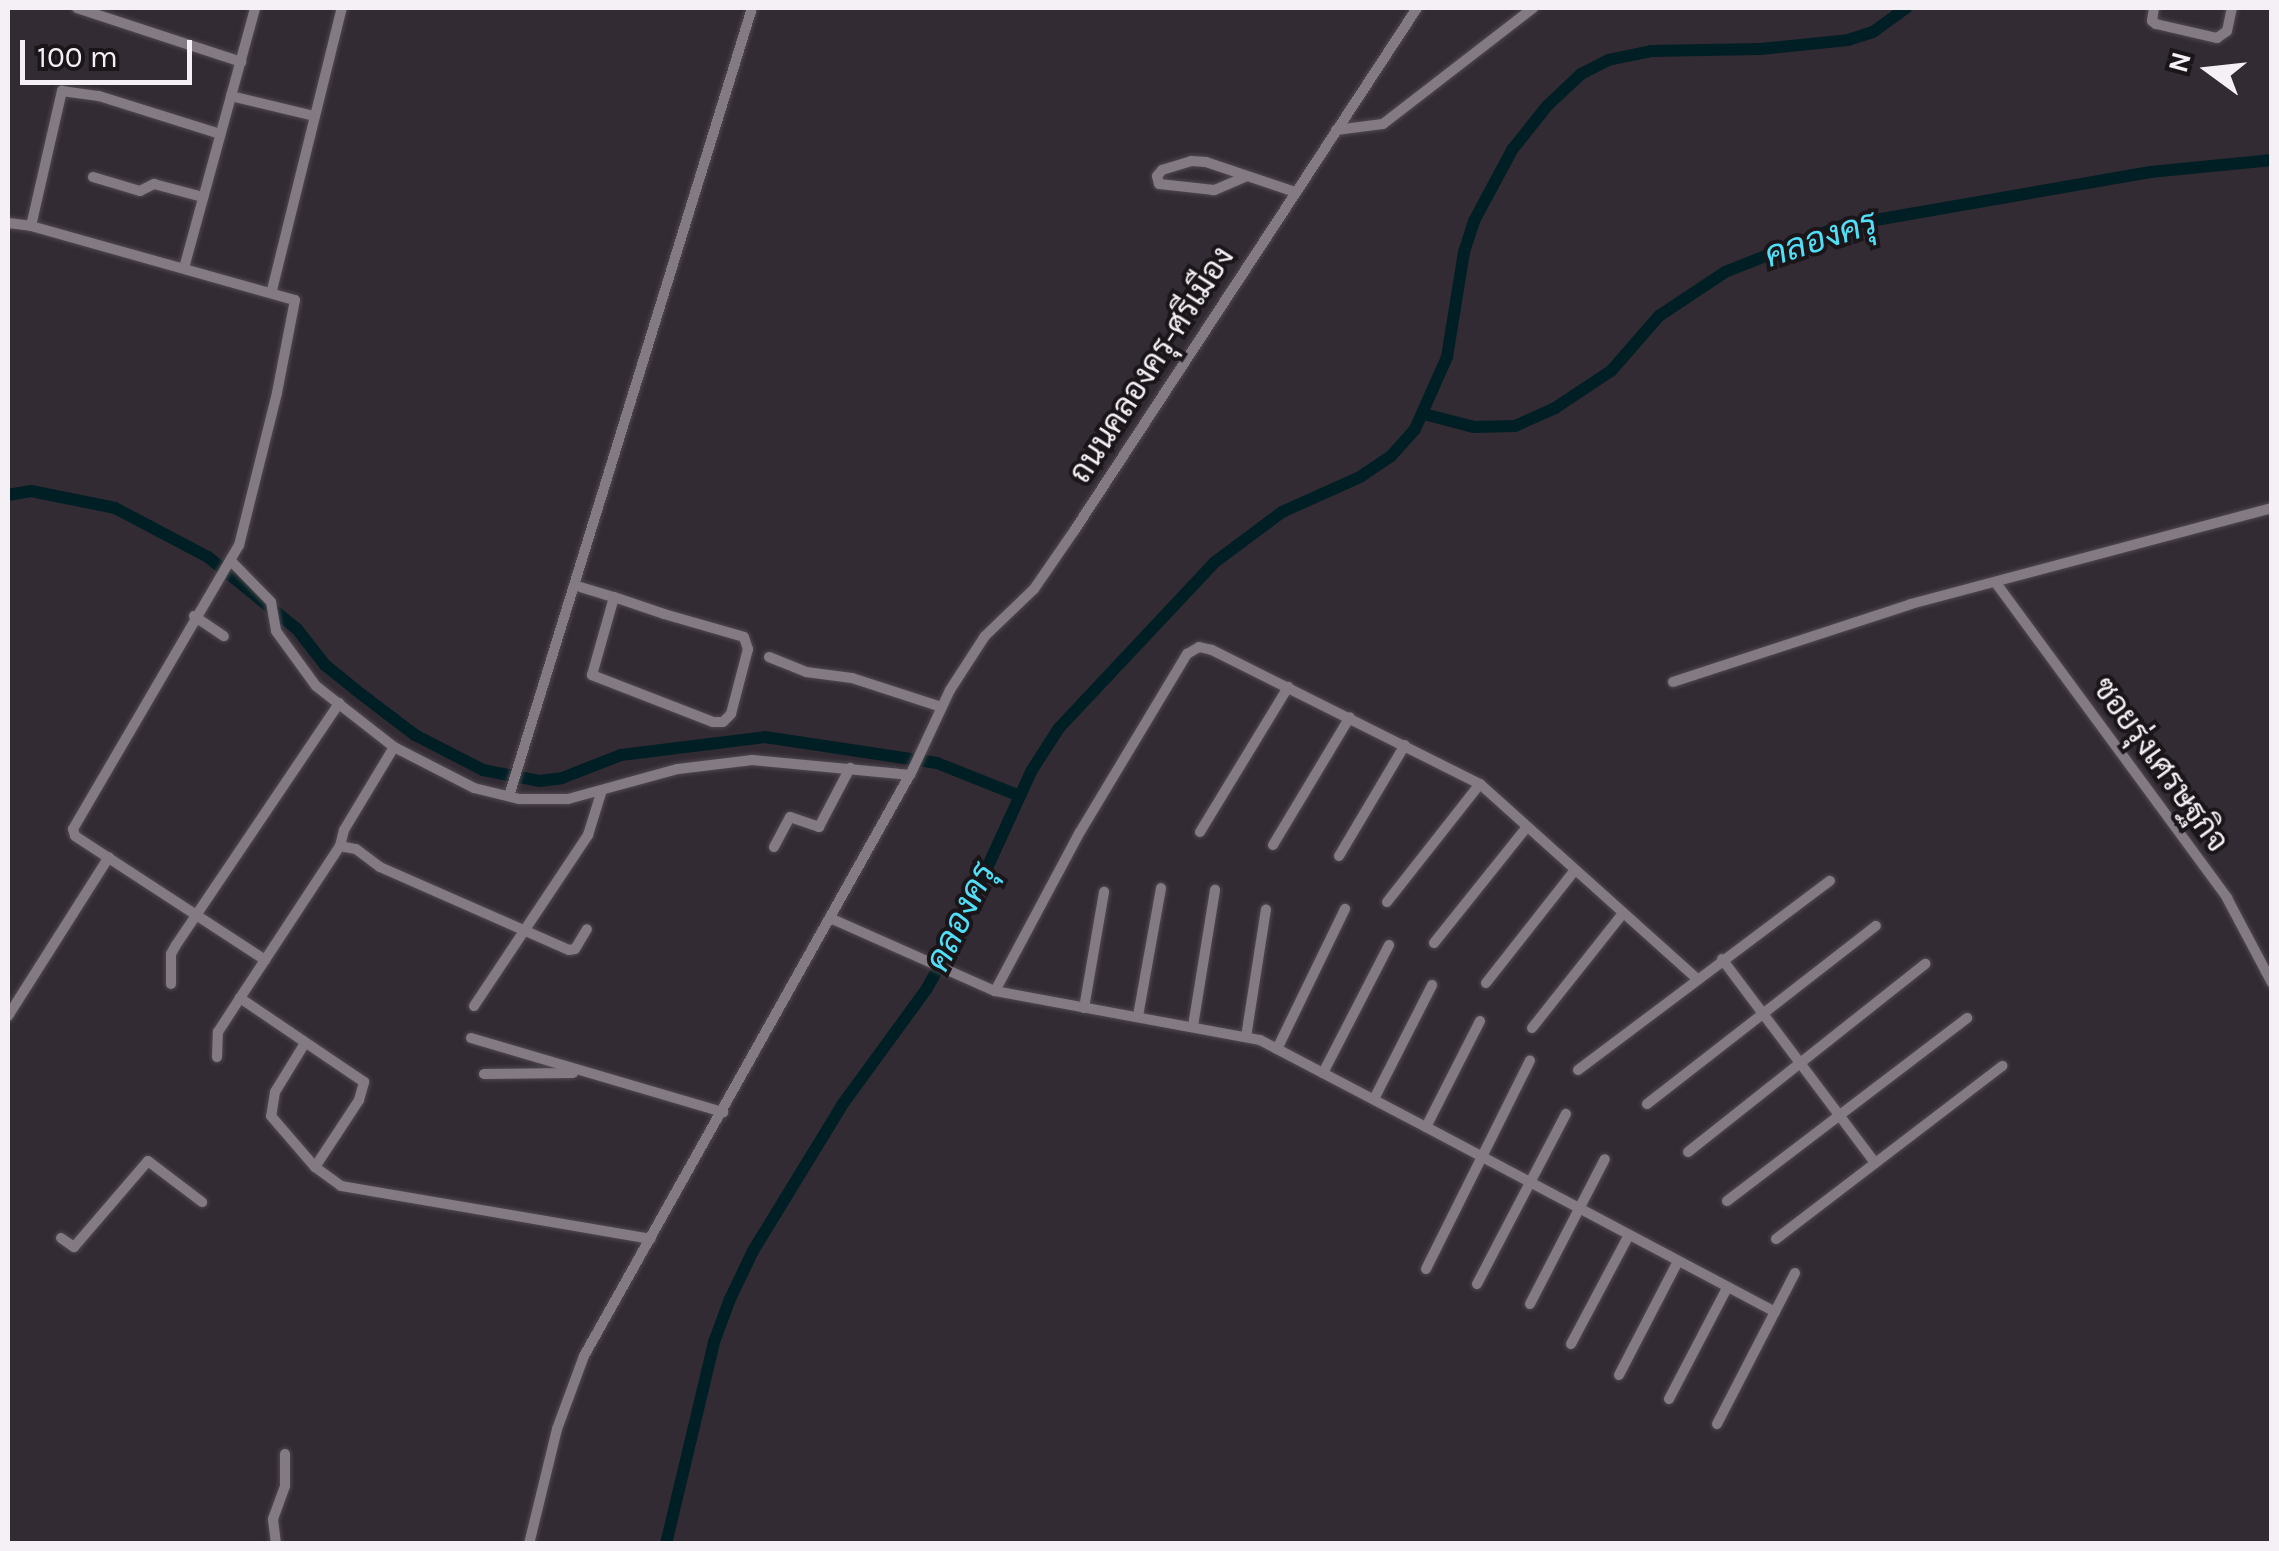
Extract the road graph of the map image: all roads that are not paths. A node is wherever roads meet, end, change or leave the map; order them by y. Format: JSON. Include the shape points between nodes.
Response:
{"nodes":[{"id":1,"x":77,"y":8,"type":"edge"},
{"id":2,"x":255,"y":8,"type":"edge"},
{"id":3,"x":342,"y":8,"type":"edge"},
{"id":4,"x":752,"y":8,"type":"edge"},
{"id":5,"x":1417,"y":8,"type":"edge"},
{"id":6,"x":1532,"y":8,"type":"edge"},
{"id":7,"x":2154,"y":8,"type":"edge"},
{"id":8,"x":2232,"y":8,"type":"edge"},
{"id":9,"x":240,"y":62,"type":"junction"},
{"id":10,"x":231,"y":96,"type":"junction"},
{"id":11,"x":314,"y":116,"type":"junction"},
{"id":12,"x":1336,"y":130,"type":"junction"},
{"id":13,"x":220,"y":134,"type":"junction"},
{"id":14,"x":1245,"y":177,"type":"junction"},
{"id":15,"x":94,"y":178,"type":"dead end"},
{"id":16,"x":1295,"y":192,"type":"junction"},
{"id":17,"x":203,"y":197,"type":"junction"},
{"id":18,"x":8,"y":224,"type":"edge"},
{"id":19,"x":30,"y":226,"type":"junction"},
{"id":20,"x":184,"y":268,"type":"junction"},
{"id":21,"x":272,"y":290,"type":"junction"},
{"id":22,"x":2272,"y":508,"type":"edge"},
{"id":23,"x":230,"y":564,"type":"junction"},
{"id":24,"x":1996,"y":583,"type":"junction"},
{"id":25,"x":576,"y":586,"type":"junction"},
{"id":26,"x":614,"y":598,"type":"junction"},
{"id":27,"x":194,"y":616,"type":"junction"},
{"id":28,"x":224,"y":636,"type":"dead end"},
{"id":29,"x":769,"y":658,"type":"dead end"},
{"id":30,"x":1673,"y":682,"type":"dead end"},
{"id":31,"x":1288,"y":687,"type":"junction"},
{"id":32,"x":338,"y":704,"type":"junction"},
{"id":33,"x":941,"y":707,"type":"junction"},
{"id":34,"x":1350,"y":718,"type":"junction"},
{"id":35,"x":1405,"y":745,"type":"junction"},
{"id":36,"x":394,"y":746,"type":"junction"},
{"id":37,"x":850,"y":768,"type":"junction"},
{"id":38,"x":911,"y":772,"type":"junction"},
{"id":39,"x":1480,"y":784,"type":"junction"},
{"id":40,"x":602,"y":790,"type":"junction"},
{"id":41,"x":511,"y":793,"type":"junction"},
{"id":42,"x":1527,"y":827,"type":"junction"},
{"id":43,"x":1200,"y":832,"type":"dead end"},
{"id":44,"x":1273,"y":845,"type":"dead end"},
{"id":45,"x":340,"y":846,"type":"junction"},
{"id":46,"x":774,"y":846,"type":"dead end"},
{"id":47,"x":1338,"y":856,"type":"dead end"},
{"id":48,"x":109,"y":857,"type":"junction"},
{"id":49,"x":1576,"y":870,"type":"junction"},
{"id":50,"x":1830,"y":882,"type":"dead end"},
{"id":51,"x":1161,"y":888,"type":"dead end"},
{"id":52,"x":1215,"y":890,"type":"dead end"},
{"id":53,"x":1104,"y":892,"type":"dead end"},
{"id":54,"x":1387,"y":902,"type":"dead end"},
{"id":55,"x":1344,"y":909,"type":"dead end"},
{"id":56,"x":1266,"y":910,"type":"dead end"},
{"id":57,"x":1623,"y":913,"type":"junction"},
{"id":58,"x":194,"y":916,"type":"junction"},
{"id":59,"x":830,"y":918,"type":"junction"},
{"id":60,"x":1876,"y":926,"type":"dead end"},
{"id":61,"x":587,"y":929,"type":"dead end"},
{"id":62,"x":524,"y":930,"type":"junction"},
{"id":63,"x":1434,"y":943,"type":"dead end"},
{"id":64,"x":1389,"y":945,"type":"dead end"},
{"id":65,"x":1722,"y":959,"type":"junction"},
{"id":66,"x":264,"y":960,"type":"junction"},
{"id":67,"x":1925,"y":964,"type":"dead end"},
{"id":68,"x":1696,"y":978,"type":"junction"},
{"id":69,"x":1486,"y":983,"type":"dead end"},
{"id":70,"x":2272,"y":983,"type":"edge"},
{"id":71,"x":170,"y":984,"type":"dead end"},
{"id":72,"x":1432,"y":985,"type":"dead end"},
{"id":73,"x":995,"y":992,"type":"junction"},
{"id":74,"x":240,"y":998,"type":"junction"},
{"id":75,"x":474,"y":1006,"type":"dead end"},
{"id":76,"x":1084,"y":1008,"type":"junction"},
{"id":77,"x":1763,"y":1014,"type":"junction"},
{"id":78,"x":8,"y":1016,"type":"edge"},
{"id":79,"x":1138,"y":1016,"type":"junction"},
{"id":80,"x":1967,"y":1018,"type":"dead end"},
{"id":81,"x":1480,"y":1021,"type":"dead end"},
{"id":82,"x":1193,"y":1026,"type":"junction"},
{"id":83,"x":1532,"y":1028,"type":"dead end"},
{"id":84,"x":471,"y":1038,"type":"dead end"},
{"id":85,"x":1246,"y":1038,"type":"junction"},
{"id":86,"x":306,"y":1043,"type":"junction"},
{"id":87,"x":1277,"y":1049,"type":"junction"},
{"id":88,"x":217,"y":1056,"type":"dead end"},
{"id":89,"x":1530,"y":1060,"type":"dead end"},
{"id":90,"x":1800,"y":1062,"type":"junction"},
{"id":91,"x":2002,"y":1066,"type":"dead end"},
{"id":92,"x":1578,"y":1070,"type":"dead end"},
{"id":93,"x":585,"y":1072,"type":"junction"},
{"id":94,"x":1324,"y":1073,"type":"junction"},
{"id":95,"x":484,"y":1074,"type":"dead end"},
{"id":96,"x":1374,"y":1099,"type":"junction"},
{"id":97,"x":1646,"y":1104,"type":"dead end"},
{"id":98,"x":723,"y":1112,"type":"junction"},
{"id":99,"x":1566,"y":1114,"type":"dead end"},
{"id":100,"x":1840,"y":1114,"type":"junction"},
{"id":101,"x":1426,"y":1126,"type":"junction"},
{"id":102,"x":1688,"y":1152,"type":"dead end"},
{"id":103,"x":1481,"y":1158,"type":"junction"},
{"id":104,"x":1605,"y":1158,"type":"dead end"},
{"id":105,"x":1875,"y":1164,"type":"junction"},
{"id":106,"x":315,"y":1167,"type":"junction"},
{"id":107,"x":1530,"y":1183,"type":"junction"},
{"id":108,"x":1727,"y":1201,"type":"dead end"},
{"id":109,"x":202,"y":1202,"type":"dead end"},
{"id":110,"x":1580,"y":1208,"type":"junction"},
{"id":111,"x":1630,"y":1235,"type":"junction"},
{"id":112,"x":62,"y":1238,"type":"dead end"},
{"id":113,"x":651,"y":1239,"type":"junction"},
{"id":114,"x":1776,"y":1240,"type":"dead end"},
{"id":115,"x":1678,"y":1261,"type":"junction"},
{"id":116,"x":1426,"y":1268,"type":"dead end"},
{"id":117,"x":1795,"y":1273,"type":"dead end"},
{"id":118,"x":1478,"y":1284,"type":"dead end"},
{"id":119,"x":1726,"y":1288,"type":"junction"},
{"id":120,"x":1530,"y":1304,"type":"dead end"},
{"id":121,"x":1775,"y":1312,"type":"junction"},
{"id":122,"x":1571,"y":1344,"type":"dead end"},
{"id":123,"x":1619,"y":1375,"type":"dead end"},
{"id":124,"x":1669,"y":1399,"type":"dead end"},
{"id":125,"x":1717,"y":1424,"type":"dead end"},
{"id":126,"x":285,"y":1454,"type":"dead end"},
{"id":127,"x":276,"y":1544,"type":"edge"},
{"id":128,"x":529,"y":1544,"type":"edge"}],
"edges":[{"from":1,"to":9,"type":"street"},
{"from":2,"to":9,"type":"street"},
{"from":3,"to":11,"type":"street"},
{"from":4,"to":25,"type":"street"},
{"from":5,"to":12,"type":"street","name":"ถนนคลองครุ-ศรีเมือง"},
{"from":6,"to":12,"type":"street","via":[[1383,124]]},
{"from":7,"to":8,"type":"street","via":[[2156,24],[2217,38],[2227,31]]},
{"from":9,"to":10,"type":"street"},
{"from":10,"to":11,"type":"street"},
{"from":10,"to":13,"type":"street"},
{"from":11,"to":21,"type":"street"},
{"from":12,"to":16,"type":"street","name":"ถนนคลองครุ-ศรีเมือง"},
{"from":13,"to":17,"type":"street"},
{"from":13,"to":19,"type":"street","via":[[62,91]]},
{"from":14,"to":14,"type":"street","via":[[1214,190],[1159,184],[1157,176],[1191,161]]},
{"from":14,"to":16,"type":"street"},
{"from":15,"to":17,"type":"street"},
{"from":16,"to":33,"type":"street","name":"ถนนคลองครุ-ศรีเมือง","via":[[1034,590],[985,636]]},
{"from":17,"to":20,"type":"street"},
{"from":18,"to":19,"type":"street"},
{"from":19,"to":20,"type":"street"},
{"from":20,"to":21,"type":"street"},
{"from":21,"to":23,"type":"street","via":[[295,300],[296,310]]},
{"from":22,"to":24,"type":"street"},
{"from":23,"to":27,"type":"street"},
{"from":23,"to":32,"type":"street","via":[[270,602],[276,630],[299,667]]},
{"from":24,"to":30,"type":"street"},
{"from":24,"to":70,"type":"street","name":"ซอยรุ่งเศรษฐกิจ","via":[[2226,898]]},
{"from":25,"to":26,"type":"street"},
{"from":25,"to":41,"type":"street"},
{"from":26,"to":26,"type":"street","via":[[744,637],[748,649],[723,722],[592,675]]},
{"from":27,"to":28,"type":"street"},
{"from":27,"to":48,"type":"street","via":[[73,829]]},
{"from":29,"to":33,"type":"street"},
{"from":31,"to":34,"type":"street"},
{"from":31,"to":43,"type":"street"},
{"from":31,"to":73,"type":"street","via":[[1212,650],[1187,654],[1080,832]]},
{"from":32,"to":36,"type":"street"},
{"from":32,"to":58,"type":"street"},
{"from":33,"to":38,"type":"street","name":"ถนนคลองครุ-ศรีเมือง"},
{"from":34,"to":35,"type":"street"},
{"from":34,"to":44,"type":"street"},
{"from":35,"to":39,"type":"street"},
{"from":35,"to":47,"type":"street"},
{"from":36,"to":41,"type":"street","via":[[474,788]]},
{"from":36,"to":45,"type":"street"},
{"from":37,"to":38,"type":"street"},
{"from":37,"to":40,"type":"street","via":[[752,760],[667,771]]},
{"from":37,"to":46,"type":"street","via":[[820,827],[790,817]]},
{"from":38,"to":59,"type":"street","name":"ถนนคลองครุ-ศรีเมือง"},
{"from":39,"to":42,"type":"street"},
{"from":39,"to":54,"type":"street"},
{"from":40,"to":41,"type":"street","via":[[546,801]]},
{"from":40,"to":62,"type":"street","via":[[588,835]]},
{"from":42,"to":49,"type":"street"},
{"from":42,"to":63,"type":"street"},
{"from":45,"to":62,"type":"street"},
{"from":45,"to":66,"type":"street"},
{"from":48,"to":58,"type":"street"},
{"from":48,"to":78,"type":"street"},
{"from":49,"to":57,"type":"street"},
{"from":49,"to":69,"type":"street"},
{"from":50,"to":65,"type":"street"},
{"from":51,"to":79,"type":"street"},
{"from":52,"to":82,"type":"street"},
{"from":53,"to":76,"type":"street"},
{"from":55,"to":87,"type":"street"},
{"from":56,"to":85,"type":"street"},
{"from":57,"to":68,"type":"street"},
{"from":57,"to":83,"type":"street"},
{"from":58,"to":66,"type":"street"},
{"from":58,"to":71,"type":"street","via":[[171,954]]},
{"from":59,"to":73,"type":"street"},
{"from":59,"to":98,"type":"street","name":"ถนนคลองครุ-ศรีเมือง"},
{"from":60,"to":77,"type":"street"},
{"from":61,"to":62,"type":"street","via":[[572,951]]},
{"from":62,"to":75,"type":"street"},
{"from":64,"to":94,"type":"street"},
{"from":65,"to":68,"type":"street"},
{"from":65,"to":77,"type":"street"},
{"from":66,"to":74,"type":"street"},
{"from":67,"to":90,"type":"street"},
{"from":68,"to":92,"type":"street"},
{"from":72,"to":96,"type":"street"},
{"from":73,"to":76,"type":"street"},
{"from":74,"to":86,"type":"street"},
{"from":74,"to":88,"type":"street","via":[[218,1032]]},
{"from":76,"to":79,"type":"street"},
{"from":77,"to":90,"type":"street"},
{"from":77,"to":97,"type":"street"},
{"from":79,"to":82,"type":"street"},
{"from":80,"to":100,"type":"street"},
{"from":81,"to":101,"type":"street"},
{"from":82,"to":85,"type":"street"},
{"from":84,"to":93,"type":"street"},
{"from":85,"to":87,"type":"street"},
{"from":86,"to":106,"type":"street","via":[[270,1104],[278,1128]]},
{"from":86,"to":106,"type":"street","via":[[365,1086]]},
{"from":87,"to":94,"type":"street"},
{"from":89,"to":103,"type":"street"},
{"from":90,"to":100,"type":"street"},
{"from":90,"to":102,"type":"street"},
{"from":91,"to":105,"type":"street"},
{"from":93,"to":95,"type":"street"},
{"from":93,"to":98,"type":"street"},
{"from":94,"to":96,"type":"street"},
{"from":96,"to":101,"type":"street"},
{"from":98,"to":113,"type":"street","name":"ถนนคลองครุ-ศรีเมือง"},
{"from":99,"to":107,"type":"street"},
{"from":100,"to":105,"type":"street"},
{"from":100,"to":108,"type":"street"},
{"from":101,"to":103,"type":"street"},
{"from":103,"to":107,"type":"street"},
{"from":103,"to":116,"type":"street"},
{"from":104,"to":110,"type":"street"},
{"from":105,"to":114,"type":"street"},
{"from":106,"to":113,"type":"street","via":[[352,1190]]},
{"from":107,"to":110,"type":"street"},
{"from":107,"to":118,"type":"street"},
{"from":109,"to":112,"type":"street","via":[[148,1161],[74,1247]]},
{"from":110,"to":111,"type":"street"},
{"from":110,"to":120,"type":"street"},
{"from":111,"to":115,"type":"street"},
{"from":111,"to":122,"type":"street"},
{"from":113,"to":128,"type":"street","name":"ถนนคลองครุ-ศรีเมือง","via":[[573,1378]]},
{"from":115,"to":119,"type":"street"},
{"from":115,"to":123,"type":"street"},
{"from":117,"to":121,"type":"street"},
{"from":119,"to":121,"type":"street"},
{"from":119,"to":124,"type":"street"},
{"from":121,"to":125,"type":"street"},
{"from":126,"to":127,"type":"street","via":[[285,1486],[273,1519]]}]}
